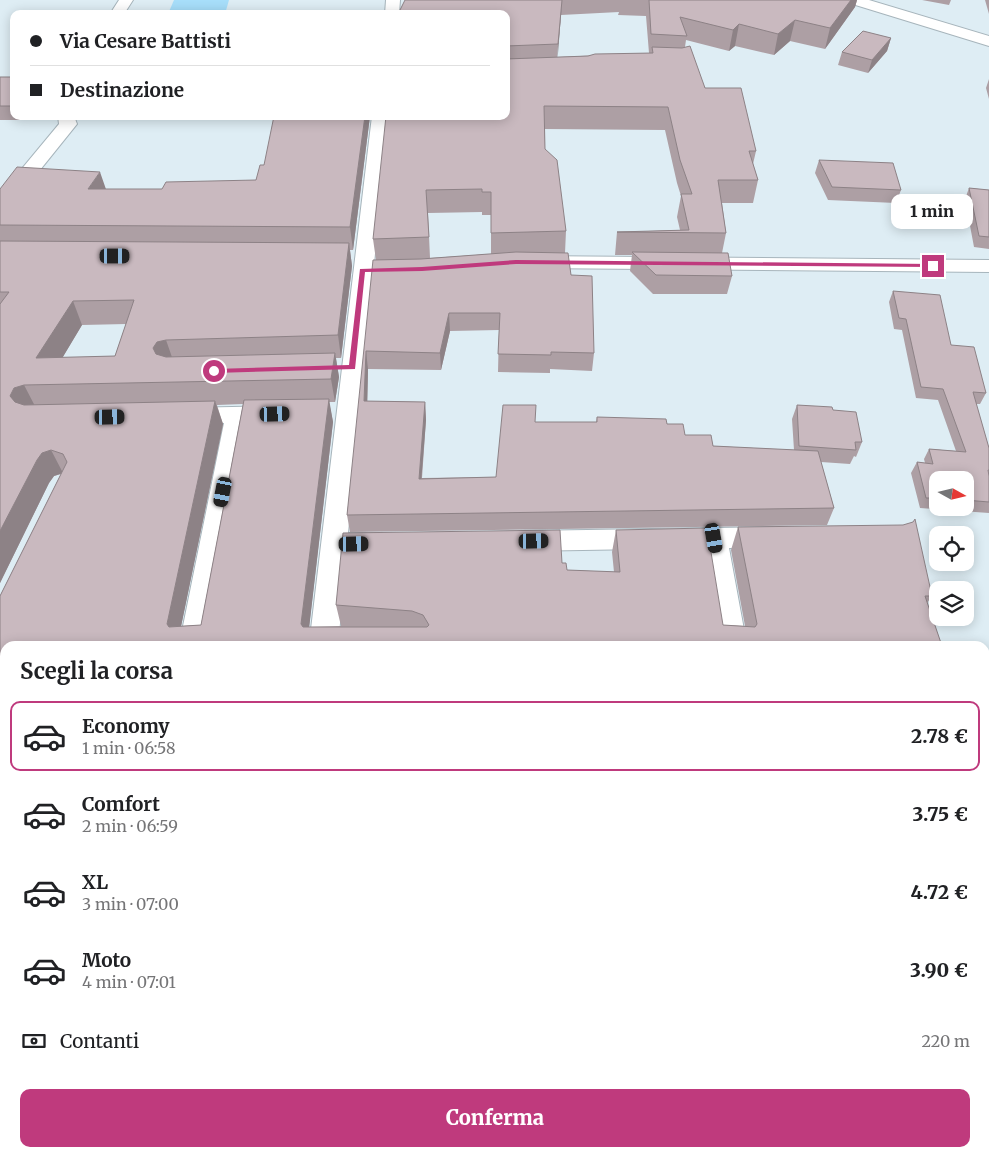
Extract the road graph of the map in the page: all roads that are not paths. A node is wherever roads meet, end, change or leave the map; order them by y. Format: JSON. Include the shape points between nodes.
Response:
{"nodes":[{"id":1,"x":854,"y":0,"type":"edge"},
{"id":2,"x":989,"y":41,"type":"edge"},
{"id":3,"x":67,"y":120,"type":"edge"},
{"id":4,"x":379,"y":120,"type":"edge"},
{"id":5,"x":0,"y":207,"type":"edge"},
{"id":6,"x":357,"y":262,"type":"junction"},
{"id":7,"x":516,"y":262,"type":"edge"},
{"id":8,"x":989,"y":266,"type":"edge"},
{"id":9,"x":431,"y":268,"type":"edge"},
{"id":10,"x":298,"y":413,"type":"edge"},
{"id":11,"x":238,"y":415,"type":"junction"},
{"id":12,"x":161,"y":416,"type":"edge"},
{"id":13,"x":792,"y":537,"type":"edge"},
{"id":14,"x":714,"y":538,"type":"junction"},
{"id":15,"x":504,"y":541,"type":"edge"},
{"id":16,"x":404,"y":543,"type":"edge"},
{"id":17,"x":334,"y":544,"type":"junction"},
{"id":18,"x":194,"y":641,"type":"edge"},
{"id":19,"x":333,"y":641,"type":"edge"},
{"id":20,"x":732,"y":641,"type":"edge"}],
"edges":[{"from":1,"to":2,"type":"street"},
{"from":3,"to":5,"type":"street","via":[[68,124]]},
{"from":4,"to":6,"type":"street"},
{"from":6,"to":9,"type":"street"},
{"from":6,"to":17,"type":"street","via":[[338,412]]},
{"from":7,"to":8,"type":"street"},
{"from":10,"to":11,"type":"street"},
{"from":11,"to":12,"type":"street"},
{"from":11,"to":18,"type":"street"},
{"from":13,"to":14,"type":"street"},
{"from":14,"to":15,"type":"street"},
{"from":14,"to":20,"type":"street"},
{"from":16,"to":17,"type":"street"},
{"from":17,"to":19,"type":"street"}]}
